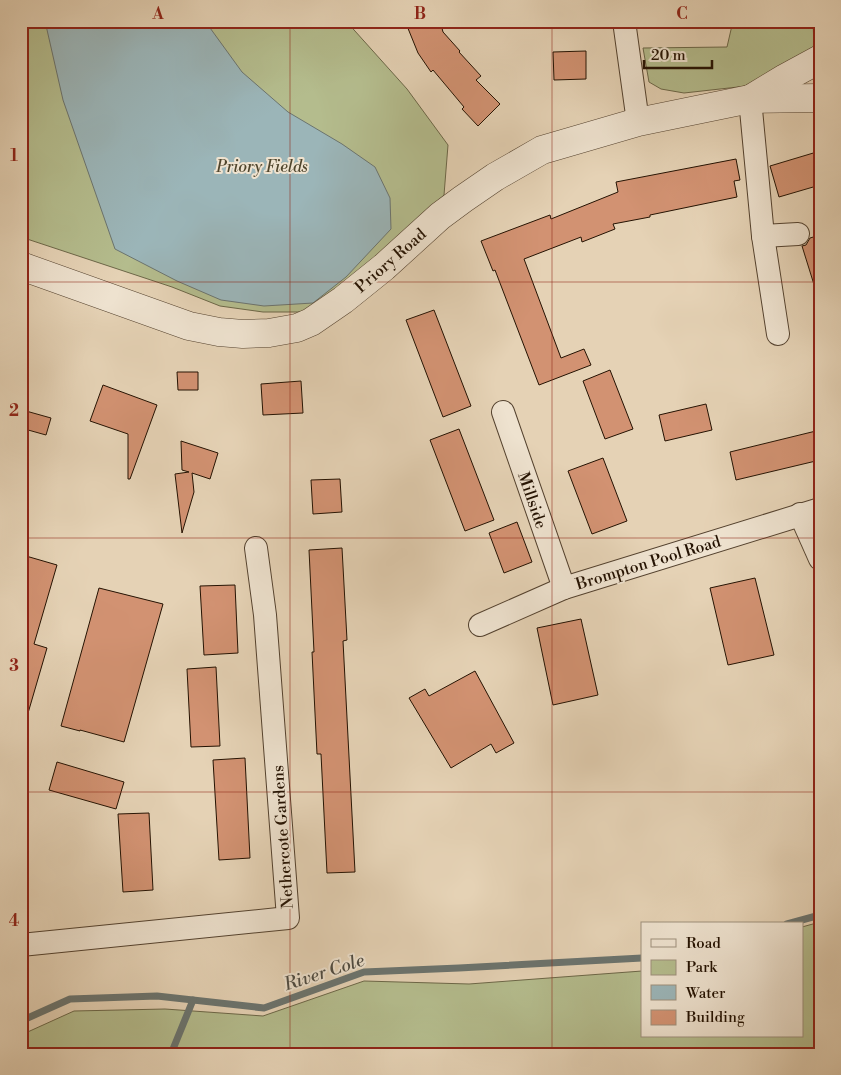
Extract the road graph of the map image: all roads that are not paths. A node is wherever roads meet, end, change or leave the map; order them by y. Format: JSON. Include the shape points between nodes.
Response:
{"nodes":[{"id":1,"x":624,"y":21,"type":"edge"},
{"id":2,"x":820,"y":59,"type":"edge"},
{"id":3,"x":820,"y":98,"type":"edge"},
{"id":4,"x":750,"y":99,"type":"junction"},
{"id":5,"x":638,"y":122,"type":"junction"},
{"id":6,"x":798,"y":234,"type":"dead end"},
{"id":7,"x":764,"y":236,"type":"junction"},
{"id":8,"x":21,"y":266,"type":"edge"},
{"id":9,"x":778,"y":334,"type":"dead end"},
{"id":10,"x":503,"y":412,"type":"dead end"},
{"id":11,"x":810,"y":512,"type":"edge"},
{"id":12,"x":256,"y":548,"type":"dead end"},
{"id":13,"x":820,"y":559,"type":"edge"},
{"id":14,"x":564,"y":588,"type":"junction"},
{"id":15,"x":480,"y":625,"type":"dead end"},
{"id":16,"x":21,"y":945,"type":"edge"}],
"edges":[{"from":1,"to":5,"type":"street"},
{"from":2,"to":4,"type":"street","name":"Priory Road"},
{"from":3,"to":4,"type":"street","name":"Priory Road"},
{"from":4,"to":5,"type":"street","name":"Priory Road"},
{"from":4,"to":7,"type":"street"},
{"from":5,"to":8,"type":"street","name":"Priory Road","via":[[542,150],[495,177],[440,216],[343,300],[297,328],[243,334],[189,326]]},
{"from":6,"to":7,"type":"street"},
{"from":7,"to":9,"type":"street"},
{"from":10,"to":14,"type":"street","name":"Millside"},
{"from":11,"to":13,"type":"street"},
{"from":11,"to":14,"type":"street","name":"Brompton Pool Road"},
{"from":12,"to":16,"type":"street","name":"Nethercote Gardens","via":[[265,615],[288,918]]},
{"from":14,"to":15,"type":"street","name":"Brompton Pool Road"}]}
